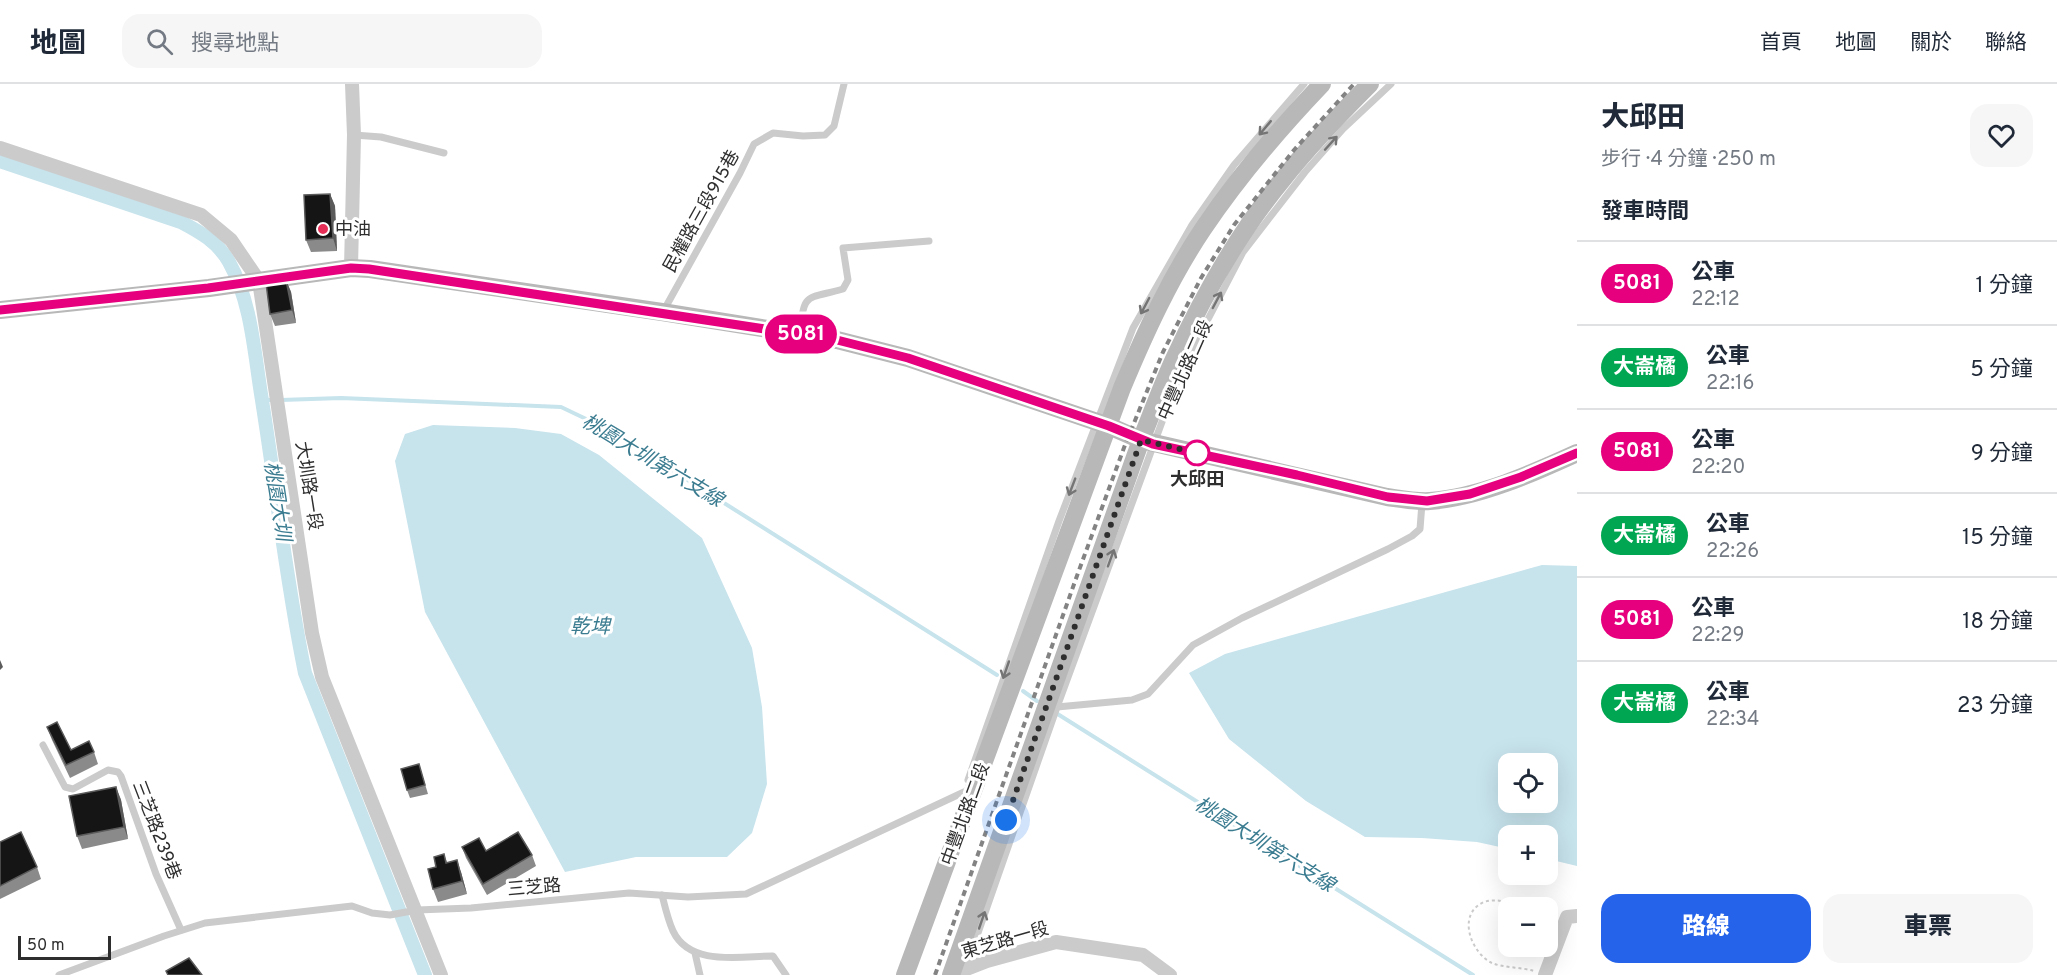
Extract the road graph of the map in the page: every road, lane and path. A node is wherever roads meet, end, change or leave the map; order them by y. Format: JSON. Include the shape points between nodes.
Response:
{"nodes":[{"id":1,"x":352,"y":84,"type":"edge"},
{"id":2,"x":844,"y":84,"type":"edge"},
{"id":3,"x":1304,"y":84,"type":"edge"},
{"id":4,"x":1322,"y":84,"type":"edge"},
{"id":5,"x":1370,"y":84,"type":"edge"},
{"id":6,"x":1391,"y":84,"type":"edge"},
{"id":7,"x":354,"y":135,"type":"junction"},
{"id":8,"x":0,"y":148,"type":"edge"},
{"id":9,"x":444,"y":153,"type":"dead end"},
{"id":10,"x":929,"y":241,"type":"dead end"},
{"id":11,"x":351,"y":268,"type":"junction"},
{"id":12,"x":259,"y":281,"type":"junction"},
{"id":13,"x":0,"y":310,"type":"edge"},
{"id":14,"x":662,"y":312,"type":"junction"},
{"id":15,"x":801,"y":334,"type":"junction"},
{"id":16,"x":1103,"y":424,"type":"junction"},
{"id":17,"x":1147,"y":442,"type":"junction"},
{"id":18,"x":1577,"y":453,"type":"edge"},
{"id":19,"x":1422,"y":501,"type":"junction"},
{"id":20,"x":1057,"y":707,"type":"junction"},
{"id":21,"x":43,"y":745,"type":"dead end"},
{"id":22,"x":963,"y":792,"type":"junction"},
{"id":23,"x":662,"y":895,"type":"junction"},
{"id":24,"x":1498,"y":901,"type":"edge"},
{"id":25,"x":412,"y":911,"type":"junction"},
{"id":26,"x":1577,"y":916,"type":"edge"},
{"id":27,"x":181,"y":930,"type":"junction"},
{"id":28,"x":695,"y":953,"type":"junction"},
{"id":29,"x":957,"y":974,"type":"edge"},
{"id":30,"x":59,"y":975,"type":"edge"},
{"id":31,"x":441,"y":975,"type":"edge"},
{"id":32,"x":700,"y":975,"type":"edge"},
{"id":33,"x":786,"y":975,"type":"edge"},
{"id":34,"x":898,"y":975,"type":"edge"},
{"id":35,"x":905,"y":975,"type":"edge"},
{"id":36,"x":1170,"y":975,"type":"edge"},
{"id":37,"x":1545,"y":975,"type":"edge"}],
"edges":[{"from":1,"to":7,"type":"street"},
{"from":2,"to":14,"type":"lane","name":"民權路三段915巷","via":[[834,126],[825,135],[773,133],[754,144]]},
{"from":3,"to":16,"type":"lane","name":"中豐北路二段","one_way":true,"via":[[1234,165],[1192,225],[1133,328]]},
{"from":4,"to":16,"type":"main road","name":"中豐北路二段","via":[[1249,166],[1203,229],[1150,322]]},
{"from":5,"to":17,"type":"main road","name":"中豐北路二段","via":[[1289,172],[1205,297],[1173,360]]},
{"from":17,"to":6,"type":"lane","name":"中豐北路二段","one_way":true,"via":[[1243,252],[1305,172]]},
{"from":7,"to":9,"type":"lane","via":[[381,137]]},
{"from":7,"to":11,"type":"street"},
{"from":8,"to":12,"type":"street","name":"大圳路一段","via":[[201,214],[231,240]]},
{"from":10,"to":15,"type":"lane","via":[[843,248],[848,280],[843,289],[810,297],[801,312]]},
{"from":11,"to":12,"type":"main road"},
{"from":11,"to":14,"type":"main road"},
{"from":12,"to":13,"type":"main road"},
{"from":12,"to":25,"type":"street","name":"大圳路一段","via":[[322,677]]},
{"from":14,"to":15,"type":"main road"},
{"from":15,"to":16,"type":"main road","via":[[908,358]]},
{"from":16,"to":17,"type":"main road"},
{"from":16,"to":22,"type":"lane","name":"中豐北路二段","one_way":true,"via":[[1059,521]]},
{"from":16,"to":35,"type":"main road","name":"中豐北路二段"},
{"from":17,"to":19,"type":"main road","via":[[1388,497]]},
{"from":20,"to":17,"type":"lane","name":"中豐北路二段","one_way":true},
{"from":17,"to":29,"type":"main road","name":"中豐北路二段"},
{"from":18,"to":19,"type":"main road","via":[[1470,494]]},
{"from":19,"to":20,"type":"lane","via":[[1420,529],[1412,536],[1193,645],[1148,694],[1132,700]]},
{"from":29,"to":20,"type":"lane","name":"中豐北路二段","one_way":true},
{"from":21,"to":27,"type":"lane","name":"三芝路239巷","via":[[65,787],[73,789],[108,770],[121,776]]},
{"from":22,"to":23,"type":"lane","name":"三芝路","via":[[746,894]]},
{"from":22,"to":34,"type":"lane","name":"中豐北路二段"},
{"from":23,"to":25,"type":"lane","name":"三芝路","via":[[629,893]]},
{"from":23,"to":28,"type":"lane","via":[[674,933]]},
{"from":24,"to":37,"type":"path","via":[[1483,903],[1474,910],[1470,937],[1477,951],[1493,963]]},
{"from":25,"to":27,"type":"lane","name":"三芝路","via":[[392,915],[352,906],[205,923]]},
{"from":25,"to":31,"type":"street","name":"大圳路一段"},
{"from":26,"to":37,"type":"street","via":[[1567,916]]},
{"from":27,"to":30,"type":"lane","name":"三芝路"},
{"from":28,"to":32,"type":"lane"},
{"from":28,"to":33,"type":"lane","via":[[716,957],[773,956]]},
{"from":29,"to":36,"type":"street","name":"東芝路一段","via":[[987,961],[1056,942],[1143,956]]}]}
